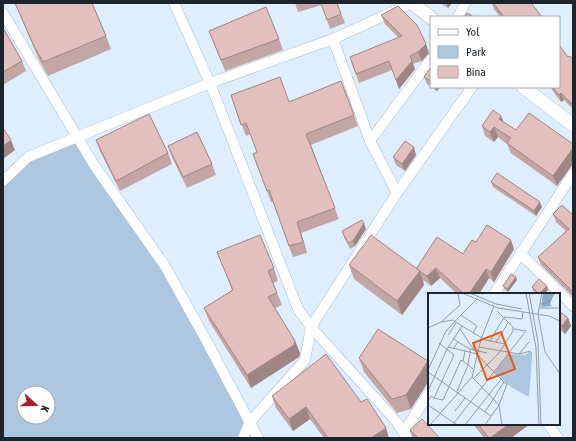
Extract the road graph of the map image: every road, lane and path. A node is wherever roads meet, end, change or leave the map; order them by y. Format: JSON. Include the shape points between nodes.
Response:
{"nodes":[{"id":1,"x":174,"y":3,"type":"edge"},
{"id":2,"x":412,"y":3,"type":"edge"},
{"id":3,"x":465,"y":3,"type":"edge"},
{"id":4,"x":3,"y":14,"type":"edge"},
{"id":5,"x":458,"y":16,"type":"edge"},
{"id":6,"x":430,"y":17,"type":"edge"},
{"id":7,"x":333,"y":39,"type":"junction"},
{"id":8,"x":430,"y":60,"type":"edge"},
{"id":9,"x":210,"y":83,"type":"junction"},
{"id":10,"x":471,"y":88,"type":"edge"},
{"id":11,"x":524,"y":88,"type":"edge"},
{"id":12,"x":573,"y":125,"type":"edge"},
{"id":13,"x":77,"y":137,"type":"junction"},
{"id":14,"x":370,"y":141,"type":"junction"},
{"id":15,"x":573,"y":174,"type":"edge"},
{"id":16,"x":3,"y":181,"type":"edge"},
{"id":17,"x":397,"y":193,"type":"junction"},
{"id":18,"x":520,"y":253,"type":"junction"},
{"id":19,"x":495,"y":293,"type":"edge"},
{"id":20,"x":573,"y":306,"type":"edge"},
{"id":21,"x":311,"y":327,"type":"junction"},
{"id":22,"x":428,"y":395,"type":"edge"},
{"id":23,"x":249,"y":422,"type":"junction"},
{"id":24,"x":549,"y":425,"type":"edge"},
{"id":25,"x":405,"y":435,"type":"edge"},
{"id":26,"x":243,"y":438,"type":"edge"},
{"id":27,"x":258,"y":438,"type":"edge"},
{"id":28,"x":558,"y":438,"type":"edge"}],
"edges":[{"from":1,"to":9,"type":"street"},
{"from":2,"to":6,"type":"street"},
{"from":2,"to":7,"type":"street"},
{"from":3,"to":5,"type":"street"},
{"from":4,"to":13,"type":"street"},
{"from":7,"to":9,"type":"street"},
{"from":7,"to":14,"type":"street"},
{"from":8,"to":14,"type":"street"},
{"from":9,"to":13,"type":"street"},
{"from":9,"to":21,"type":"street","via":[[298,309]]},
{"from":10,"to":17,"type":"street"},
{"from":11,"to":12,"type":"street"},
{"from":13,"to":16,"type":"street","via":[[28,157]]},
{"from":13,"to":23,"type":"street","via":[[165,266]]},
{"from":14,"to":17,"type":"street"},
{"from":15,"to":18,"type":"street"},
{"from":17,"to":21,"type":"street"},
{"from":18,"to":19,"type":"street"},
{"from":18,"to":20,"type":"street"},
{"from":21,"to":23,"type":"street","via":[[305,360]]},
{"from":21,"to":25,"type":"street"},
{"from":22,"to":25,"type":"street"},
{"from":23,"to":26,"type":"street"},
{"from":23,"to":27,"type":"street"},
{"from":24,"to":28,"type":"street"}]}
